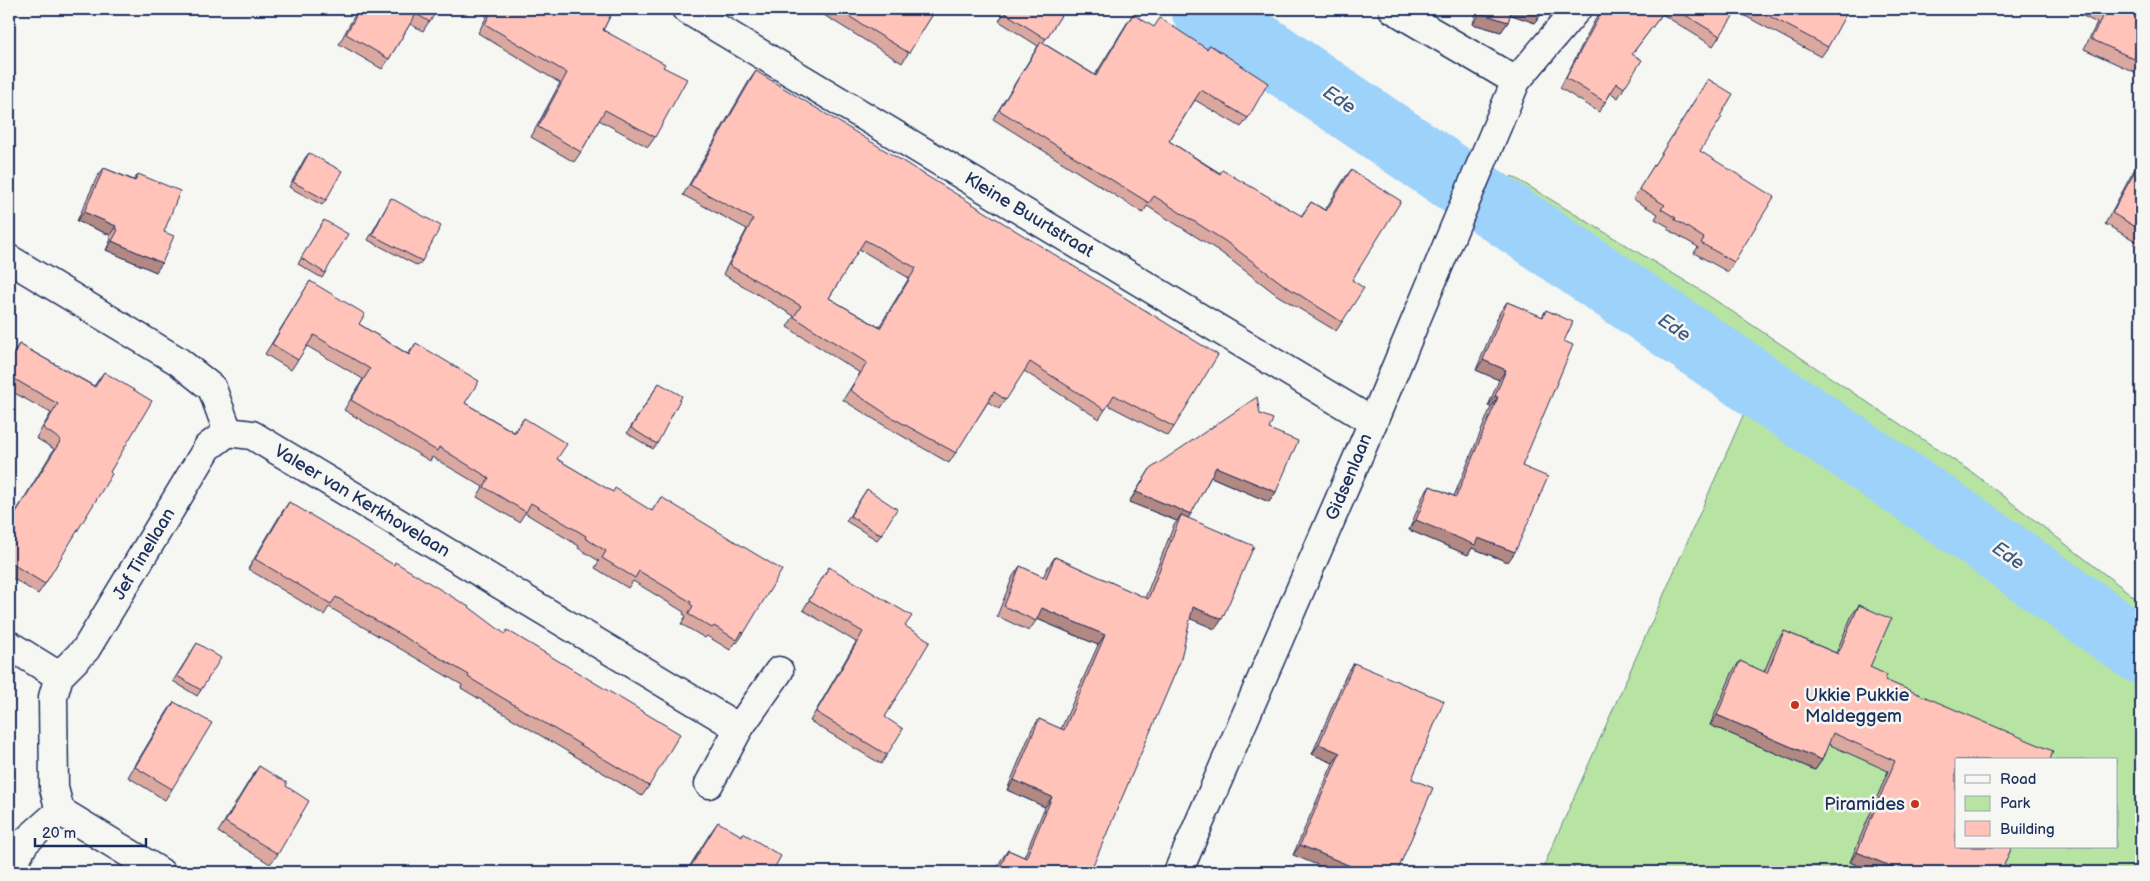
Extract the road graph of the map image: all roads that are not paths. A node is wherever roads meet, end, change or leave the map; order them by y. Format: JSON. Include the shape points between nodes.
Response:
{"nodes":[{"id":1,"x":686,"y":9,"type":"edge"},
{"id":2,"x":1393,"y":9,"type":"edge"},
{"id":3,"x":1577,"y":9,"type":"edge"},
{"id":4,"x":1516,"y":81,"type":"junction"},
{"id":5,"x":9,"y":259,"type":"edge"},
{"id":6,"x":1373,"y":422,"type":"junction"},
{"id":7,"x":228,"y":432,"type":"junction"},
{"id":8,"x":9,"y":645,"type":"edge"},
{"id":9,"x":779,"y":671,"type":"dead end"},
{"id":10,"x":59,"y":676,"type":"junction"},
{"id":11,"x":739,"y":728,"type":"junction"},
{"id":12,"x":709,"y":784,"type":"dead end"},
{"id":13,"x":60,"y":811,"type":"junction"},
{"id":14,"x":9,"y":870,"type":"edge"},
{"id":15,"x":160,"y":872,"type":"edge"},
{"id":16,"x":1178,"y":872,"type":"edge"}],
"edges":[{"from":1,"to":6,"type":"street","name":"Kleine Buurtstraat"},
{"from":2,"to":4,"type":"street"},
{"from":3,"to":4,"type":"street","name":"Gidsenlaan"},
{"from":4,"to":6,"type":"street","name":"Gidsenlaan"},
{"from":5,"to":7,"type":"street","via":[[178,362],[212,388]]},
{"from":6,"to":16,"type":"street","name":"Gidsenlaan"},
{"from":7,"to":10,"type":"street","name":"Jef Tinellaan","via":[[208,447],[86,649]]},
{"from":7,"to":11,"type":"street","name":"Valeer van Kerkhovelaan","via":[[252,435]]},
{"from":8,"to":10,"type":"street"},
{"from":9,"to":11,"type":"street"},
{"from":10,"to":13,"type":"street","via":[[53,697],[54,788]]},
{"from":11,"to":12,"type":"street"},
{"from":13,"to":14,"type":"street","via":[[25,842]]},
{"from":13,"to":15,"type":"street"}]}
